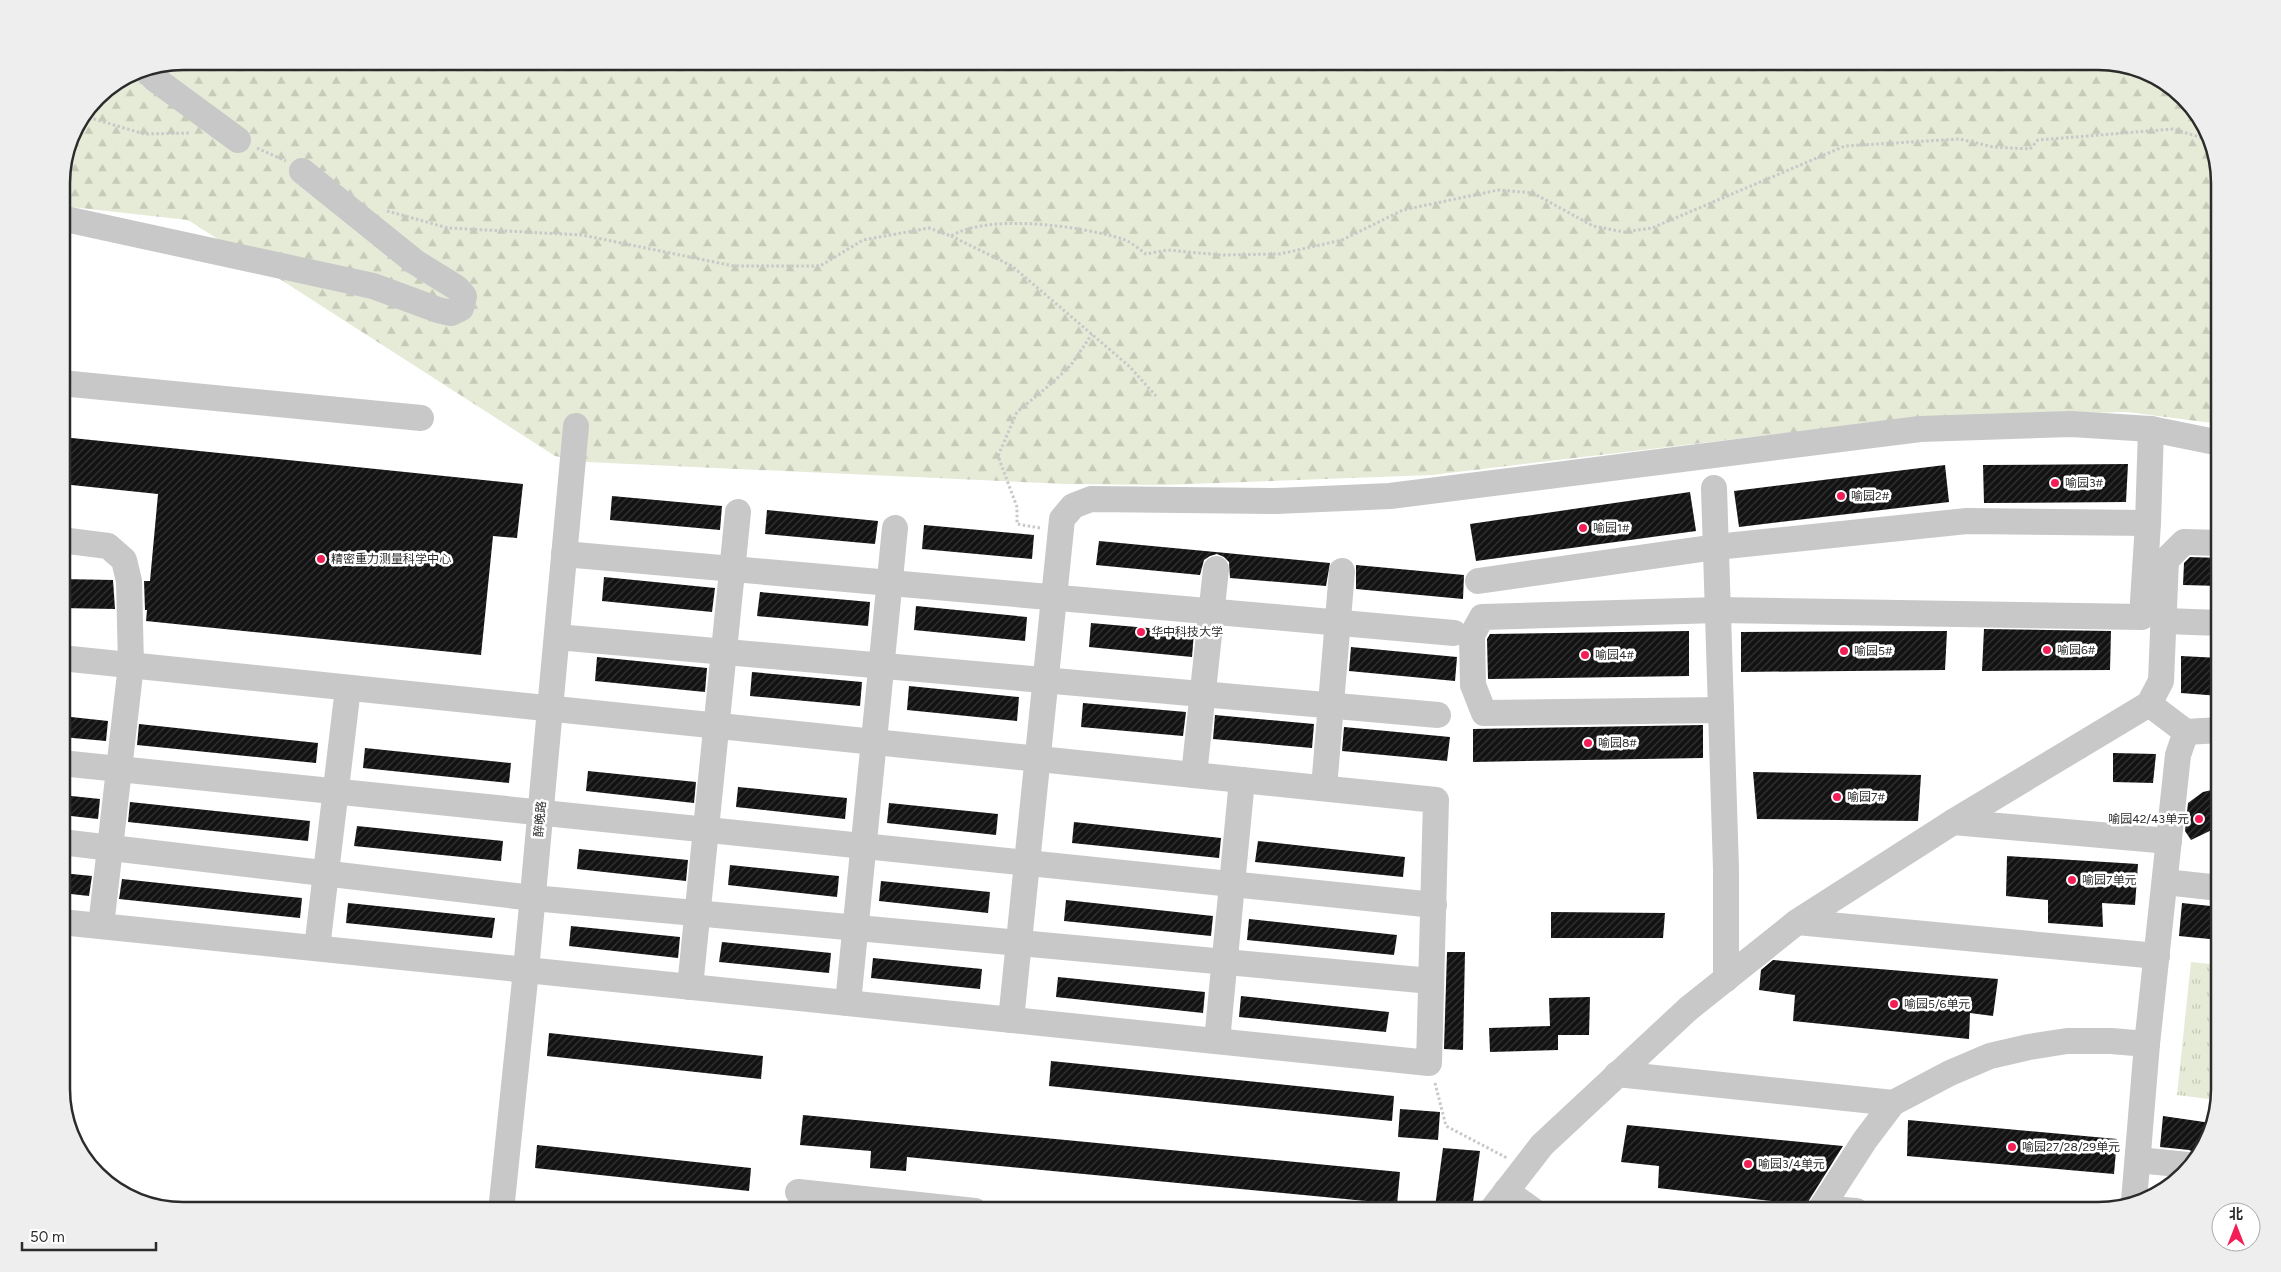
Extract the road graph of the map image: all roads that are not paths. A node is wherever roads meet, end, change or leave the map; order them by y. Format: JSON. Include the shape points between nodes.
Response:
{"nodes":[{"id":1,"x":151,"y":75,"type":"edge"},
{"id":2,"x":238,"y":140,"type":"road end"},
{"id":3,"x":302,"y":171,"type":"road end"},
{"id":4,"x":70,"y":220,"type":"edge"},
{"id":5,"x":70,"y":385,"type":"edge"},
{"id":6,"x":421,"y":418,"type":"dead end"},
{"id":7,"x":576,"y":426,"type":"dead end"},
{"id":8,"x":2151,"y":429,"type":"junction"},
{"id":9,"x":2211,"y":441,"type":"edge"},
{"id":10,"x":1714,"y":488,"type":"dead end"},
{"id":11,"x":738,"y":512,"type":"dead end"},
{"id":12,"x":2148,"y":523,"type":"junction"},
{"id":13,"x":895,"y":528,"type":"dead end"},
{"id":14,"x":70,"y":541,"type":"edge"},
{"id":15,"x":2211,"y":543,"type":"edge"},
{"id":16,"x":1716,"y":547,"type":"junction"},
{"id":17,"x":564,"y":554,"type":"junction"},
{"id":18,"x":732,"y":568,"type":"junction"},
{"id":19,"x":1216,"y":569,"type":"dead end"},
{"id":20,"x":1342,"y":571,"type":"dead end"},
{"id":21,"x":1478,"y":580,"type":"dead end"},
{"id":22,"x":889,"y":582,"type":"junction"},
{"id":23,"x":1054,"y":597,"type":"junction"},
{"id":24,"x":1718,"y":610,"type":"junction"},
{"id":25,"x":1211,"y":611,"type":"junction"},
{"id":26,"x":2164,"y":621,"type":"junction"},
{"id":27,"x":1338,"y":622,"type":"junction"},
{"id":28,"x":2211,"y":623,"type":"edge"},
{"id":29,"x":1454,"y":632,"type":"dead end"},
{"id":30,"x":557,"y":637,"type":"junction"},
{"id":31,"x":724,"y":652,"type":"junction"},
{"id":32,"x":70,"y":659,"type":"edge"},
{"id":33,"x":131,"y":665,"type":"junction"},
{"id":34,"x":881,"y":666,"type":"junction"},
{"id":35,"x":1046,"y":680,"type":"junction"},
{"id":36,"x":348,"y":688,"type":"junction"},
{"id":37,"x":1203,"y":694,"type":"junction"},
{"id":38,"x":2149,"y":704,"type":"junction"},
{"id":39,"x":1331,"y":706,"type":"junction"},
{"id":40,"x":550,"y":708,"type":"junction"},
{"id":41,"x":1721,"y":710,"type":"junction"},
{"id":42,"x":1438,"y":715,"type":"dead end"},
{"id":43,"x":716,"y":726,"type":"junction"},
{"id":44,"x":2211,"y":731,"type":"edge"},
{"id":45,"x":2186,"y":732,"type":"junction"},
{"id":46,"x":873,"y":742,"type":"junction"},
{"id":47,"x":1038,"y":759,"type":"junction"},
{"id":48,"x":70,"y":764,"type":"edge"},
{"id":49,"x":119,"y":769,"type":"junction"},
{"id":50,"x":1194,"y":775,"type":"junction"},
{"id":51,"x":1242,"y":780,"type":"junction"},
{"id":52,"x":1324,"y":788,"type":"junction"},
{"id":53,"x":336,"y":792,"type":"junction"},
{"id":54,"x":540,"y":814,"type":"junction"},
{"id":55,"x":1953,"y":822,"type":"junction"},
{"id":56,"x":706,"y":831,"type":"junction"},
{"id":57,"x":2169,"y":841,"type":"junction"},
{"id":58,"x":70,"y":843,"type":"edge"},
{"id":59,"x":863,"y":847,"type":"junction"},
{"id":60,"x":110,"y":848,"type":"junction"},
{"id":61,"x":1027,"y":864,"type":"junction"},
{"id":62,"x":326,"y":874,"type":"junction"},
{"id":63,"x":2164,"y":882,"type":"junction"},
{"id":64,"x":1232,"y":885,"type":"junction"},
{"id":65,"x":2211,"y":887,"type":"edge"},
{"id":66,"x":533,"y":898,"type":"junction"},
{"id":67,"x":1434,"y":906,"type":"junction"},
{"id":68,"x":697,"y":914,"type":"junction"},
{"id":69,"x":1797,"y":922,"type":"junction"},
{"id":70,"x":70,"y":923,"type":"edge"},
{"id":71,"x":101,"y":926,"type":"junction"},
{"id":72,"x":855,"y":928,"type":"junction"},
{"id":73,"x":1019,"y":943,"type":"junction"},
{"id":74,"x":317,"y":948,"type":"junction"},
{"id":75,"x":2157,"y":956,"type":"junction"},
{"id":76,"x":1224,"y":962,"type":"junction"},
{"id":77,"x":526,"y":970,"type":"junction"},
{"id":78,"x":1726,"y":979,"type":"junction"},
{"id":79,"x":1432,"y":981,"type":"junction"},
{"id":80,"x":690,"y":987,"type":"junction"},
{"id":81,"x":848,"y":1003,"type":"junction"},
{"id":82,"x":1011,"y":1020,"type":"junction"},
{"id":83,"x":1217,"y":1041,"type":"junction"},
{"id":84,"x":2147,"y":1044,"type":"junction"},
{"id":85,"x":1617,"y":1074,"type":"junction"},
{"id":86,"x":1893,"y":1103,"type":"junction"},
{"id":87,"x":2138,"y":1160,"type":"junction"},
{"id":88,"x":2181,"y":1165,"type":"edge"},
{"id":89,"x":798,"y":1192,"type":"dead end"},
{"id":90,"x":2135,"y":1195,"type":"edge"},
{"id":91,"x":1498,"y":1201,"type":"edge"},
{"id":92,"x":502,"y":1202,"type":"edge"},
{"id":93,"x":892,"y":1202,"type":"edge"},
{"id":94,"x":1825,"y":1202,"type":"edge"}],
"edges":[{"from":1,"to":2,"type":"street"},
{"from":3,"to":4,"type":"street","via":[[416,262],[457,288],[464,296],[461,308],[451,313],[373,286]]},
{"from":5,"to":6,"type":"street"},
{"from":7,"to":17,"type":"street","name":"醉晚路"},
{"from":8,"to":9,"type":"street"},
{"from":8,"to":12,"type":"street"},
{"from":8,"to":23,"type":"street","via":[[2071,424],[1920,429],[1390,496],[1276,501],[1091,499],[1073,506],[1062,519]]},
{"from":10,"to":16,"type":"street"},
{"from":11,"to":18,"type":"street"},
{"from":12,"to":16,"type":"street","via":[[1967,521]]},
{"from":12,"to":24,"type":"street","via":[[2142,617]]},
{"from":13,"to":22,"type":"street"},
{"from":14,"to":33,"type":"street","via":[[108,546],[124,560],[129,580]]},
{"from":15,"to":26,"type":"street","via":[[2184,542],[2166,560]]},
{"from":16,"to":21,"type":"street"},
{"from":16,"to":24,"type":"street"},
{"from":17,"to":18,"type":"street"},
{"from":17,"to":30,"type":"street","name":"醉晚路"},
{"from":18,"to":22,"type":"street"},
{"from":18,"to":31,"type":"street"},
{"from":19,"to":25,"type":"street"},
{"from":20,"to":27,"type":"street"},
{"from":22,"to":23,"type":"street"},
{"from":22,"to":34,"type":"street"},
{"from":23,"to":25,"type":"street"},
{"from":23,"to":35,"type":"street"},
{"from":24,"to":41,"type":"street"},
{"from":24,"to":41,"type":"street","via":[[1482,617],[1472,636],[1473,685],[1484,713]]},
{"from":25,"to":27,"type":"street"},
{"from":25,"to":37,"type":"street"},
{"from":26,"to":28,"type":"street"},
{"from":26,"to":38,"type":"street","via":[[2162,681]]},
{"from":27,"to":29,"type":"street"},
{"from":27,"to":39,"type":"street"},
{"from":30,"to":31,"type":"street"},
{"from":30,"to":40,"type":"street","name":"醉晚路"},
{"from":31,"to":34,"type":"street"},
{"from":31,"to":43,"type":"street"},
{"from":32,"to":33,"type":"street"},
{"from":33,"to":36,"type":"street"},
{"from":33,"to":49,"type":"street"},
{"from":34,"to":35,"type":"street"},
{"from":34,"to":46,"type":"street"},
{"from":35,"to":37,"type":"street"},
{"from":35,"to":47,"type":"street"},
{"from":36,"to":40,"type":"street"},
{"from":36,"to":53,"type":"street"},
{"from":37,"to":39,"type":"street"},
{"from":37,"to":50,"type":"street"},
{"from":38,"to":45,"type":"street"},
{"from":38,"to":55,"type":"street"},
{"from":39,"to":42,"type":"street"},
{"from":39,"to":52,"type":"street"},
{"from":40,"to":43,"type":"street"},
{"from":40,"to":54,"type":"street","name":"醉晚路"},
{"from":41,"to":78,"type":"street"},
{"from":43,"to":46,"type":"street"},
{"from":43,"to":56,"type":"street"},
{"from":44,"to":45,"type":"street"},
{"from":45,"to":57,"type":"street","via":[[2178,755]]},
{"from":46,"to":47,"type":"street"},
{"from":46,"to":59,"type":"street"},
{"from":47,"to":50,"type":"street"},
{"from":47,"to":61,"type":"street"},
{"from":48,"to":49,"type":"street"},
{"from":49,"to":53,"type":"street"},
{"from":49,"to":60,"type":"street"},
{"from":50,"to":51,"type":"street"},
{"from":51,"to":52,"type":"street"},
{"from":51,"to":64,"type":"street"},
{"from":52,"to":67,"type":"street","via":[[1436,800]]},
{"from":53,"to":54,"type":"street"},
{"from":53,"to":62,"type":"street"},
{"from":54,"to":56,"type":"street"},
{"from":54,"to":66,"type":"street","name":"醉晚路"},
{"from":55,"to":57,"type":"street"},
{"from":55,"to":69,"type":"street"},
{"from":56,"to":59,"type":"street"},
{"from":56,"to":68,"type":"street"},
{"from":57,"to":63,"type":"street"},
{"from":58,"to":60,"type":"street"},
{"from":59,"to":61,"type":"street"},
{"from":59,"to":72,"type":"street"},
{"from":60,"to":62,"type":"street"},
{"from":60,"to":71,"type":"street"},
{"from":61,"to":64,"type":"street"},
{"from":61,"to":73,"type":"street"},
{"from":62,"to":66,"type":"street"},
{"from":62,"to":74,"type":"street"},
{"from":63,"to":65,"type":"street"},
{"from":63,"to":75,"type":"street"},
{"from":64,"to":67,"type":"street"},
{"from":64,"to":76,"type":"street"},
{"from":66,"to":68,"type":"street"},
{"from":66,"to":77,"type":"street","name":"醉晚路"},
{"from":67,"to":79,"type":"street"},
{"from":68,"to":72,"type":"street"},
{"from":68,"to":80,"type":"street"},
{"from":69,"to":75,"type":"street"},
{"from":69,"to":78,"type":"street"},
{"from":70,"to":71,"type":"street"},
{"from":71,"to":74,"type":"street"},
{"from":72,"to":73,"type":"street"},
{"from":72,"to":81,"type":"street"},
{"from":73,"to":76,"type":"street"},
{"from":73,"to":82,"type":"street"},
{"from":74,"to":77,"type":"street"},
{"from":75,"to":84,"type":"street"},
{"from":76,"to":79,"type":"street"},
{"from":76,"to":83,"type":"street"},
{"from":77,"to":80,"type":"street"},
{"from":77,"to":92,"type":"street","name":"醉晚路"},
{"from":78,"to":85,"type":"street"},
{"from":79,"to":83,"type":"street","via":[[1429,1063]]},
{"from":80,"to":81,"type":"street"},
{"from":81,"to":82,"type":"street"},
{"from":82,"to":83,"type":"street"},
{"from":84,"to":86,"type":"street","via":[[2067,1041],[1998,1054],[1950,1073]]},
{"from":84,"to":87,"type":"street"},
{"from":85,"to":86,"type":"street"},
{"from":85,"to":91,"type":"street","via":[[1542,1145]]},
{"from":86,"to":94,"type":"street"},
{"from":87,"to":88,"type":"street"},
{"from":87,"to":90,"type":"street"},
{"from":89,"to":93,"type":"street"}]}
